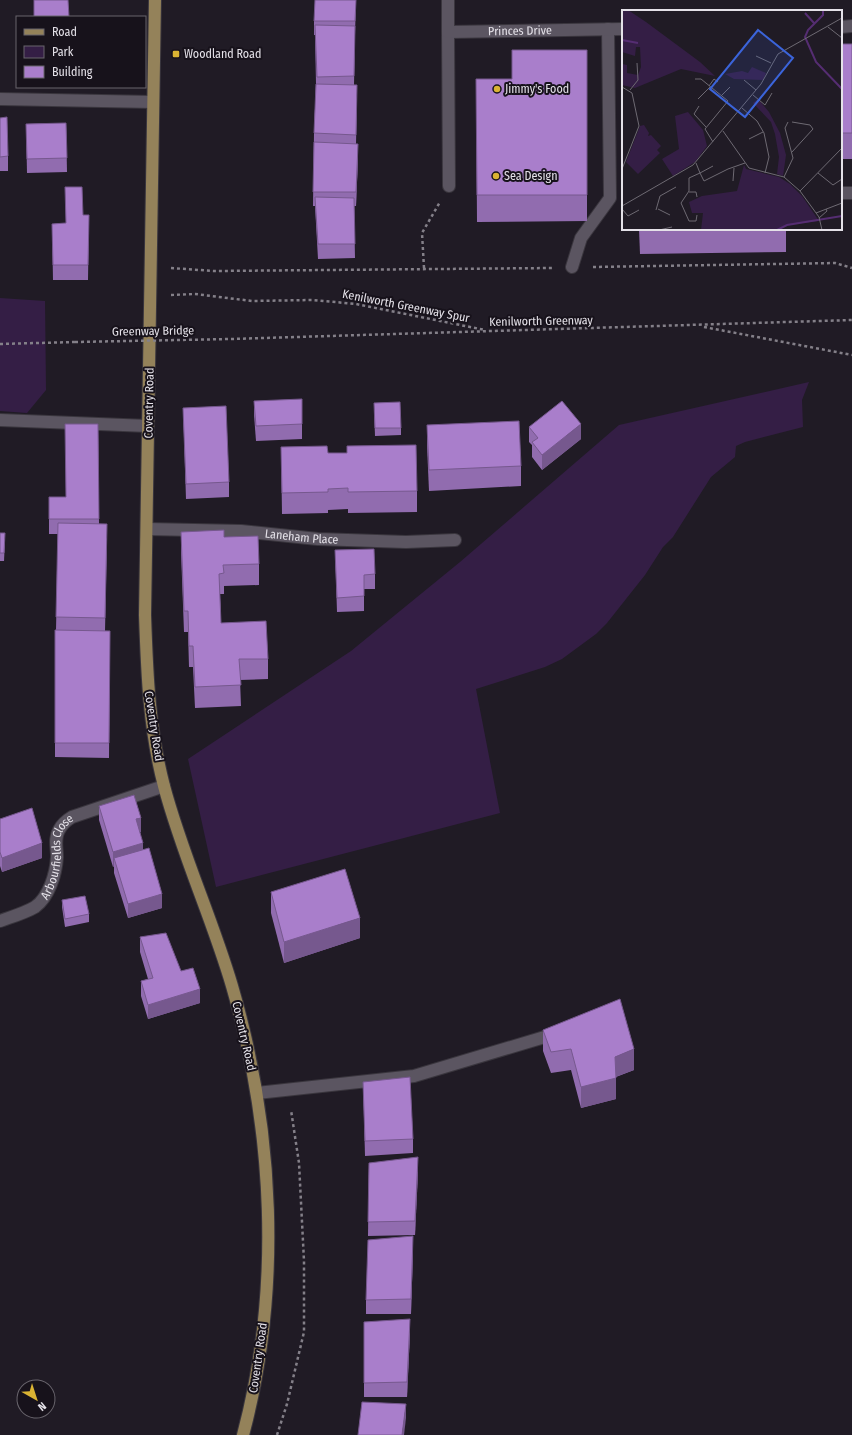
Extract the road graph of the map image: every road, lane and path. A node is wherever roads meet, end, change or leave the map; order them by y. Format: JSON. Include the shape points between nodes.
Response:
{"nodes":[{"id":1,"x":155,"y":0,"type":"edge"},
{"id":2,"x":448,"y":0,"type":"edge"},
{"id":3,"x":852,"y":26,"type":"edge"},
{"id":4,"x":842,"y":27,"type":"edge"},
{"id":5,"x":608,"y":29,"type":"junction"},
{"id":6,"x":622,"y":29,"type":"edge"},
{"id":7,"x":448,"y":32,"type":"junction"},
{"id":8,"x":0,"y":100,"type":"edge"},
{"id":9,"x":153,"y":102,"type":"junction"},
{"id":10,"x":449,"y":186,"type":"joint"},
{"id":11,"x":151,"y":268,"type":"junction"},
{"id":12,"x":424,"y":268,"type":"junction"},
{"id":13,"x":572,"y":268,"type":"junction"},
{"id":14,"x":852,"y":268,"type":"edge"},
{"id":15,"x":151,"y":295,"type":"junction"},
{"id":16,"x":852,"y":320,"type":"edge"},
{"id":17,"x":700,"y":326,"type":"junction"},
{"id":18,"x":489,"y":331,"type":"junction"},
{"id":19,"x":231,"y":339,"type":"joint"},
{"id":20,"x":0,"y":344,"type":"edge"},
{"id":21,"x":852,"y":355,"type":"edge"},
{"id":22,"x":0,"y":420,"type":"edge"},
{"id":23,"x":148,"y":426,"type":"junction"},
{"id":24,"x":148,"y":529,"type":"junction"},
{"id":25,"x":455,"y":540,"type":"dead end"},
{"id":26,"x":164,"y":786,"type":"junction"},
{"id":27,"x":0,"y":921,"type":"edge"},
{"id":28,"x":573,"y":1029,"type":"edge"},
{"id":29,"x":287,"y":1090,"type":"junction"},
{"id":30,"x":257,"y":1093,"type":"junction"},
{"id":31,"x":243,"y":1435,"type":"edge"},
{"id":32,"x":276,"y":1435,"type":"edge"}],
"edges":[{"from":1,"to":9,"type":"main road","name":"Coventry Road"},
{"from":2,"to":7,"type":"street"},
{"from":3,"to":4,"type":"street"},
{"from":5,"to":6,"type":"street","name":"Princes Drive"},
{"from":5,"to":7,"type":"street","name":"Princes Drive"},
{"from":5,"to":13,"type":"street","via":[[610,198],[581,238]]},
{"from":7,"to":10,"type":"street"},
{"from":8,"to":9,"type":"street"},
{"from":9,"to":11,"type":"main road","name":"Coventry Road"},
{"from":10,"to":12,"type":"path","via":[[422,233]]},
{"from":11,"to":12,"type":"path","via":[[214,271]]},
{"from":11,"to":15,"type":"main road","name":"Coventry Road"},
{"from":12,"to":13,"type":"path"},
{"from":13,"to":14,"type":"path","via":[[835,263]]},
{"from":15,"to":18,"type":"path","name":"Kenilworth Greenway Spur","via":[[195,294],[252,301],[313,300],[356,304]]},
{"from":15,"to":23,"type":"main road","name":"Coventry Road"},
{"from":16,"to":17,"type":"path","name":"Kenilworth Greenway"},
{"from":17,"to":18,"type":"path","name":"Kenilworth Greenway"},
{"from":17,"to":21,"type":"path"},
{"from":18,"to":19,"type":"path","name":"Kenilworth Greenway"},
{"from":19,"to":20,"type":"path","name":"Greenway Bridge","bridge":true},
{"from":22,"to":23,"type":"street"},
{"from":23,"to":24,"type":"main road","name":"Coventry Road"},
{"from":24,"to":25,"type":"street","name":"Laneham Place","via":[[241,531],[318,539],[406,542]]},
{"from":24,"to":26,"type":"main road","name":"Coventry Road","via":[[146,673],[150,716]]},
{"from":26,"to":27,"type":"street","name":"Arbourfields Close","via":[[72,817],[63,824],[55,840],[57,858],[48,891],[34,907]]},
{"from":26,"to":30,"type":"main road","name":"Coventry Road","via":[[232,985]]},
{"from":28,"to":29,"type":"street","via":[[414,1076]]},
{"from":29,"to":30,"type":"street"},
{"from":29,"to":32,"type":"path","via":[[299,1163],[304,1261],[304,1332],[287,1404]]},
{"from":30,"to":31,"type":"main road","name":"Coventry Road","via":[[267,1184],[267,1279],[258,1369]]}]}
